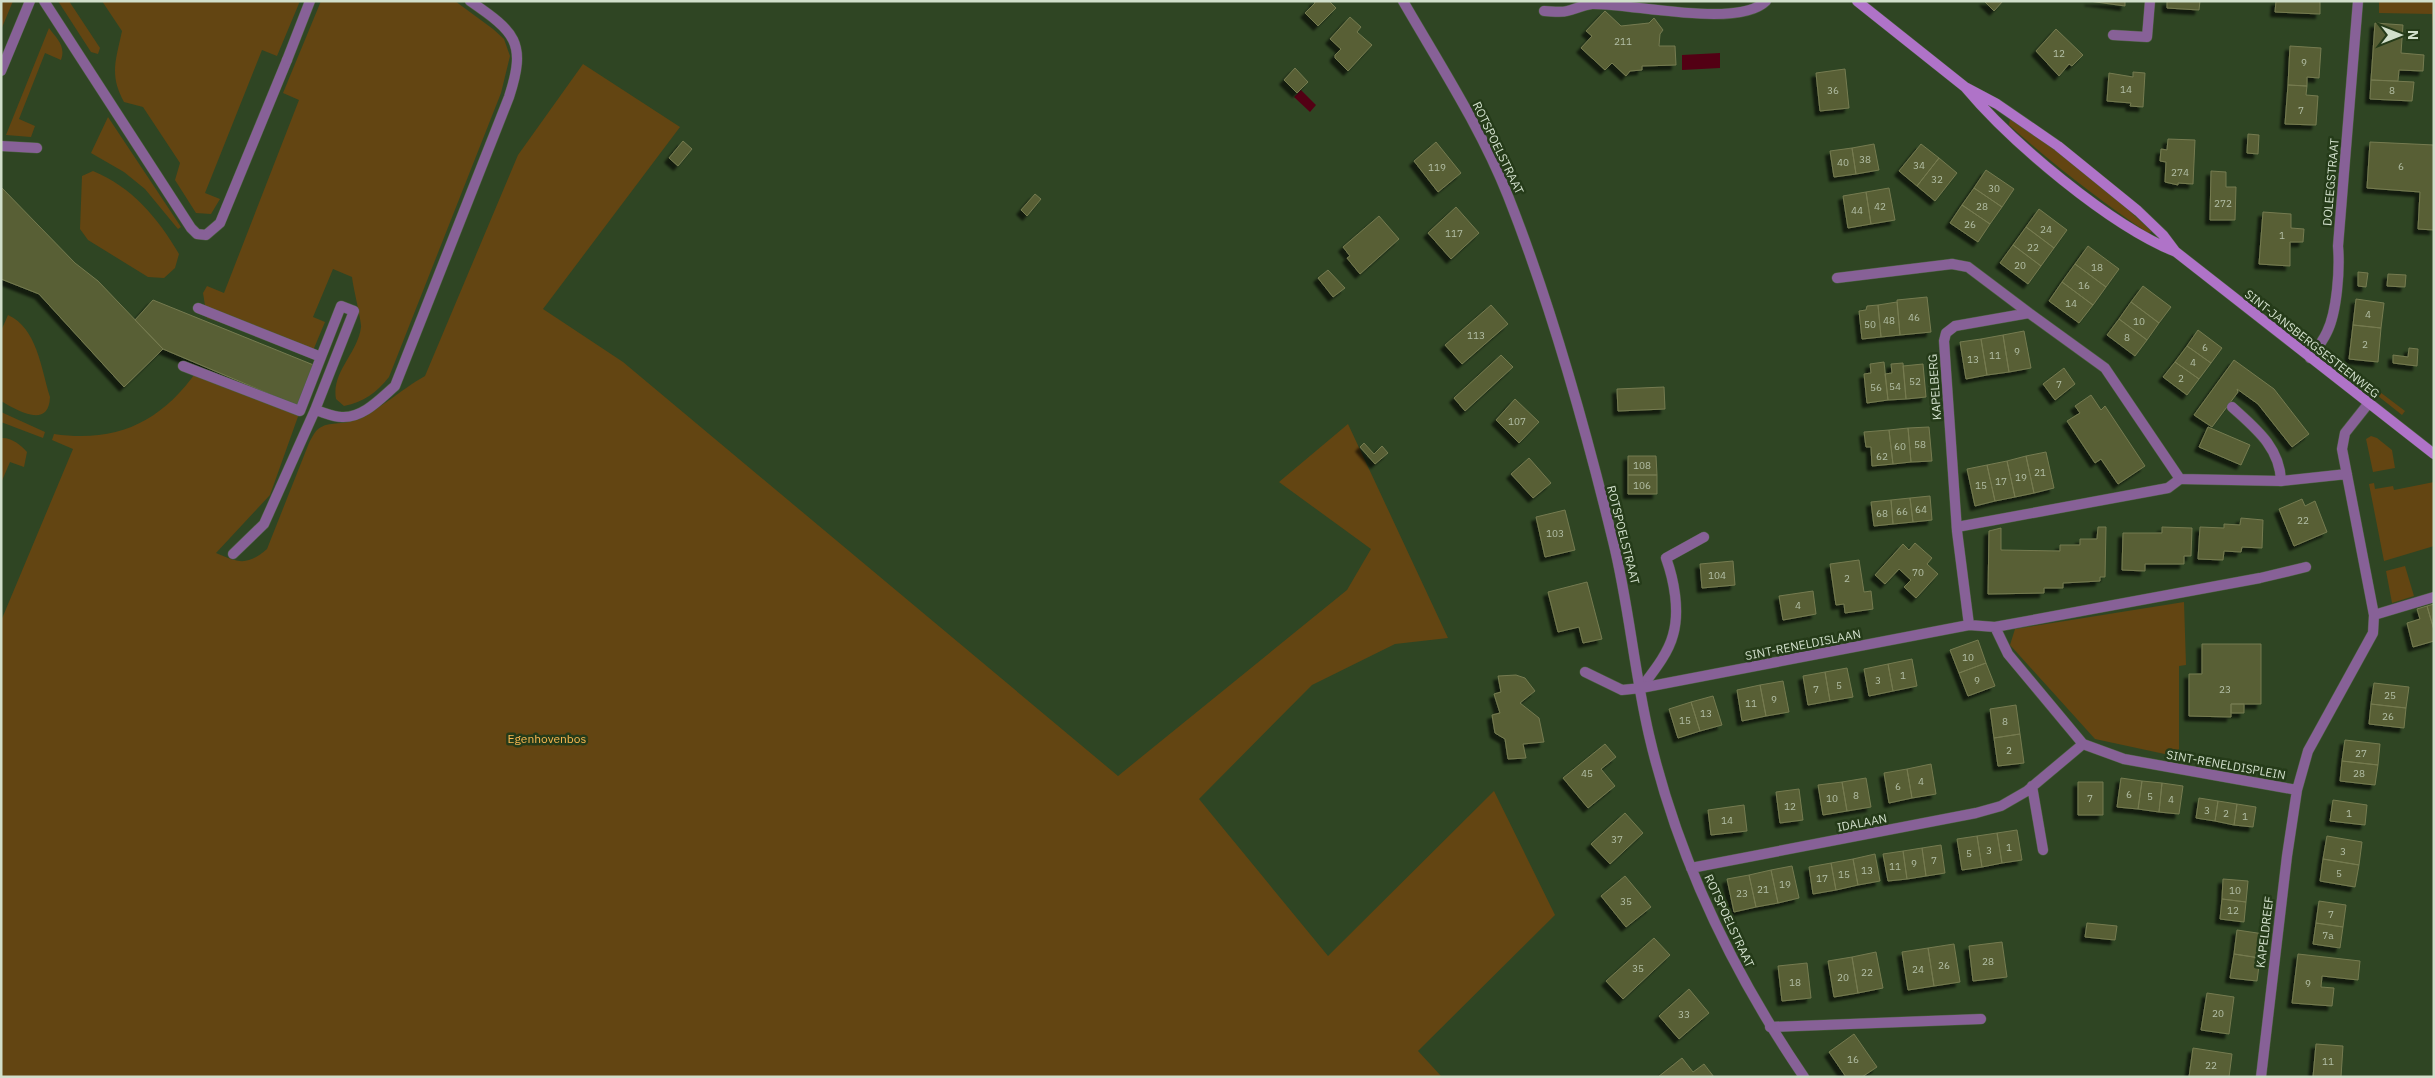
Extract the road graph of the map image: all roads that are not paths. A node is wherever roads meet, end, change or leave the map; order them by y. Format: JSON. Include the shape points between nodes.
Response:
{"nodes":[{"id":1,"x":30,"y":1,"type":"edge"},
{"id":2,"x":44,"y":1,"type":"edge"},
{"id":3,"x":310,"y":1,"type":"edge"},
{"id":4,"x":470,"y":1,"type":"edge"},
{"id":5,"x":1403,"y":1,"type":"edge"},
{"id":6,"x":1766,"y":1,"type":"edge"},
{"id":7,"x":1857,"y":1,"type":"edge"},
{"id":8,"x":2150,"y":1,"type":"edge"},
{"id":9,"x":2358,"y":1,"type":"edge"},
{"id":10,"x":1544,"y":10,"type":"dead end"},
{"id":11,"x":2113,"y":35,"type":"dead end"},
{"id":12,"x":1,"y":71,"type":"edge"},
{"id":13,"x":1965,"y":87,"type":"junction"},
{"id":14,"x":1,"y":146,"type":"edge"},
{"id":15,"x":37,"y":148,"type":"dead end"},
{"id":16,"x":2176,"y":252,"type":"junction"},
{"id":17,"x":1837,"y":278,"type":"dead end"},
{"id":18,"x":198,"y":308,"type":"dead end"},
{"id":19,"x":2029,"y":313,"type":"junction"},
{"id":20,"x":321,"y":356,"type":"junction"},
{"id":21,"x":2310,"y":358,"type":"junction"},
{"id":22,"x":183,"y":366,"type":"dead end"},
{"id":23,"x":2368,"y":404,"type":"junction"},
{"id":24,"x":2232,"y":407,"type":"dead end"},
{"id":25,"x":315,"y":410,"type":"junction"},
{"id":26,"x":2434,"y":454,"type":"edge"},
{"id":27,"x":2347,"y":474,"type":"junction"},
{"id":28,"x":2180,"y":479,"type":"junction"},
{"id":29,"x":2281,"y":481,"type":"junction"},
{"id":30,"x":1957,"y":527,"type":"junction"},
{"id":31,"x":1704,"y":537,"type":"dead end"},
{"id":32,"x":233,"y":554,"type":"dead end"},
{"id":33,"x":2306,"y":567,"type":"dead end"},
{"id":34,"x":2434,"y":597,"type":"edge"},
{"id":35,"x":2374,"y":615,"type":"junction"},
{"id":36,"x":1969,"y":626,"type":"junction"},
{"id":37,"x":1995,"y":627,"type":"junction"},
{"id":38,"x":1585,"y":672,"type":"dead end"},
{"id":39,"x":1641,"y":688,"type":"junction"},
{"id":40,"x":2083,"y":744,"type":"junction"},
{"id":41,"x":2032,"y":786,"type":"junction"},
{"id":42,"x":2297,"y":790,"type":"junction"},
{"id":43,"x":2043,"y":850,"type":"dead end"},
{"id":44,"x":1691,"y":868,"type":"junction"},
{"id":45,"x":1981,"y":1019,"type":"dead end"},
{"id":46,"x":1770,"y":1026,"type":"junction"},
{"id":47,"x":1804,"y":1077,"type":"edge"},
{"id":48,"x":2262,"y":1077,"type":"edge"}],
"edges":[{"from":1,"to":12,"type":"street"},
{"from":2,"to":3,"type":"street","via":[[191,228],[197,234],[206,235],[220,223]]},
{"from":4,"to":25,"type":"street","via":[[501,22],[518,54],[518,71],[509,97],[395,386],[372,407],[352,416],[341,417]]},
{"from":5,"to":39,"type":"street","name":"ROTSPOELSTRAAT","via":[[1470,116],[1507,195],[1542,291],[1612,539]]},
{"from":6,"to":10,"type":"street","via":[[1745,12],[1696,14],[1592,4],[1566,12]]},
{"from":7,"to":13,"type":"main road","name":"SINT-JANSBERGSESTEENWEG"},
{"from":8,"to":11,"type":"street","via":[[2148,37]]},
{"from":9,"to":21,"type":"street","name":"DOLEEGSTRAAT","via":[[2333,312],[2326,335]]},
{"from":13,"to":16,"type":"main road","name":"SINT-JANSBERGSESTEENWEG","via":[[1997,104],[2058,146],[2138,212]]},
{"from":13,"to":16,"type":"main road","name":"SINT-JANSBERGSESTEENWEG","via":[[1988,114],[2052,170],[2108,213],[2157,245]]},
{"from":14,"to":15,"type":"street"},
{"from":16,"to":21,"type":"main road","name":"SINT-JANSBERGSESTEENWEG"},
{"from":17,"to":19,"type":"street","via":[[1952,264],[1968,267]]},
{"from":18,"to":20,"type":"street"},
{"from":19,"to":28,"type":"street","via":[[2105,368]]},
{"from":19,"to":30,"type":"street","name":"KAPELBERG","via":[[1955,326],[1946,333]]},
{"from":20,"to":22,"type":"street","via":[[300,411]]},
{"from":20,"to":25,"type":"street","via":[[340,306],[354,311]]},
{"from":21,"to":23,"type":"main road","name":"SINT-JANSBERGSESTEENWEG"},
{"from":23,"to":26,"type":"main road","name":"SINT-JANSBERGSESTEENWEG"},
{"from":23,"to":27,"type":"street","via":[[2343,437]]},
{"from":24,"to":29,"type":"street","via":[[2264,436],[2280,470]]},
{"from":25,"to":32,"type":"street","via":[[264,524]]},
{"from":27,"to":29,"type":"street"},
{"from":27,"to":35,"type":"street","name":"SINT-RENELDISPLEIN"},
{"from":28,"to":29,"type":"street"},
{"from":28,"to":30,"type":"street","via":[[2168,488]]},
{"from":30,"to":36,"type":"street","name":"KAPELBERG"},
{"from":31,"to":39,"type":"street","via":[[1666,558],[1673,576],[1673,635],[1661,660]]},
{"from":33,"to":37,"type":"street"},
{"from":34,"to":35,"type":"street"},
{"from":35,"to":42,"type":"street","name":"SINT-RENELDISPLEIN","via":[[2373,633],[2308,751]]},
{"from":36,"to":37,"type":"street"},
{"from":36,"to":39,"type":"street","name":"SINT-RENELDISLAAN"},
{"from":37,"to":40,"type":"street","via":[[2008,654]]},
{"from":38,"to":39,"type":"street","name":"SINT-RENELDISLAAN","via":[[1622,690]]},
{"from":39,"to":44,"type":"street","name":"ROTSPOELSTRAAT","via":[[1649,734],[1669,807]]},
{"from":40,"to":41,"type":"street","name":"IDALAAN"},
{"from":40,"to":42,"type":"street","name":"SINT-RENELDISPLEIN","via":[[2124,759]]},
{"from":41,"to":43,"type":"street"},
{"from":41,"to":44,"type":"street","name":"IDALAAN","via":[[2001,806],[1976,814]]},
{"from":42,"to":48,"type":"street","name":"KAPELDREEF"},
{"from":44,"to":46,"type":"street","name":"ROTSPOELSTRAAT","via":[[1736,969]]},
{"from":45,"to":46,"type":"street"},
{"from":46,"to":47,"type":"street","name":"ROTSPOELSTRAAT"}]}
